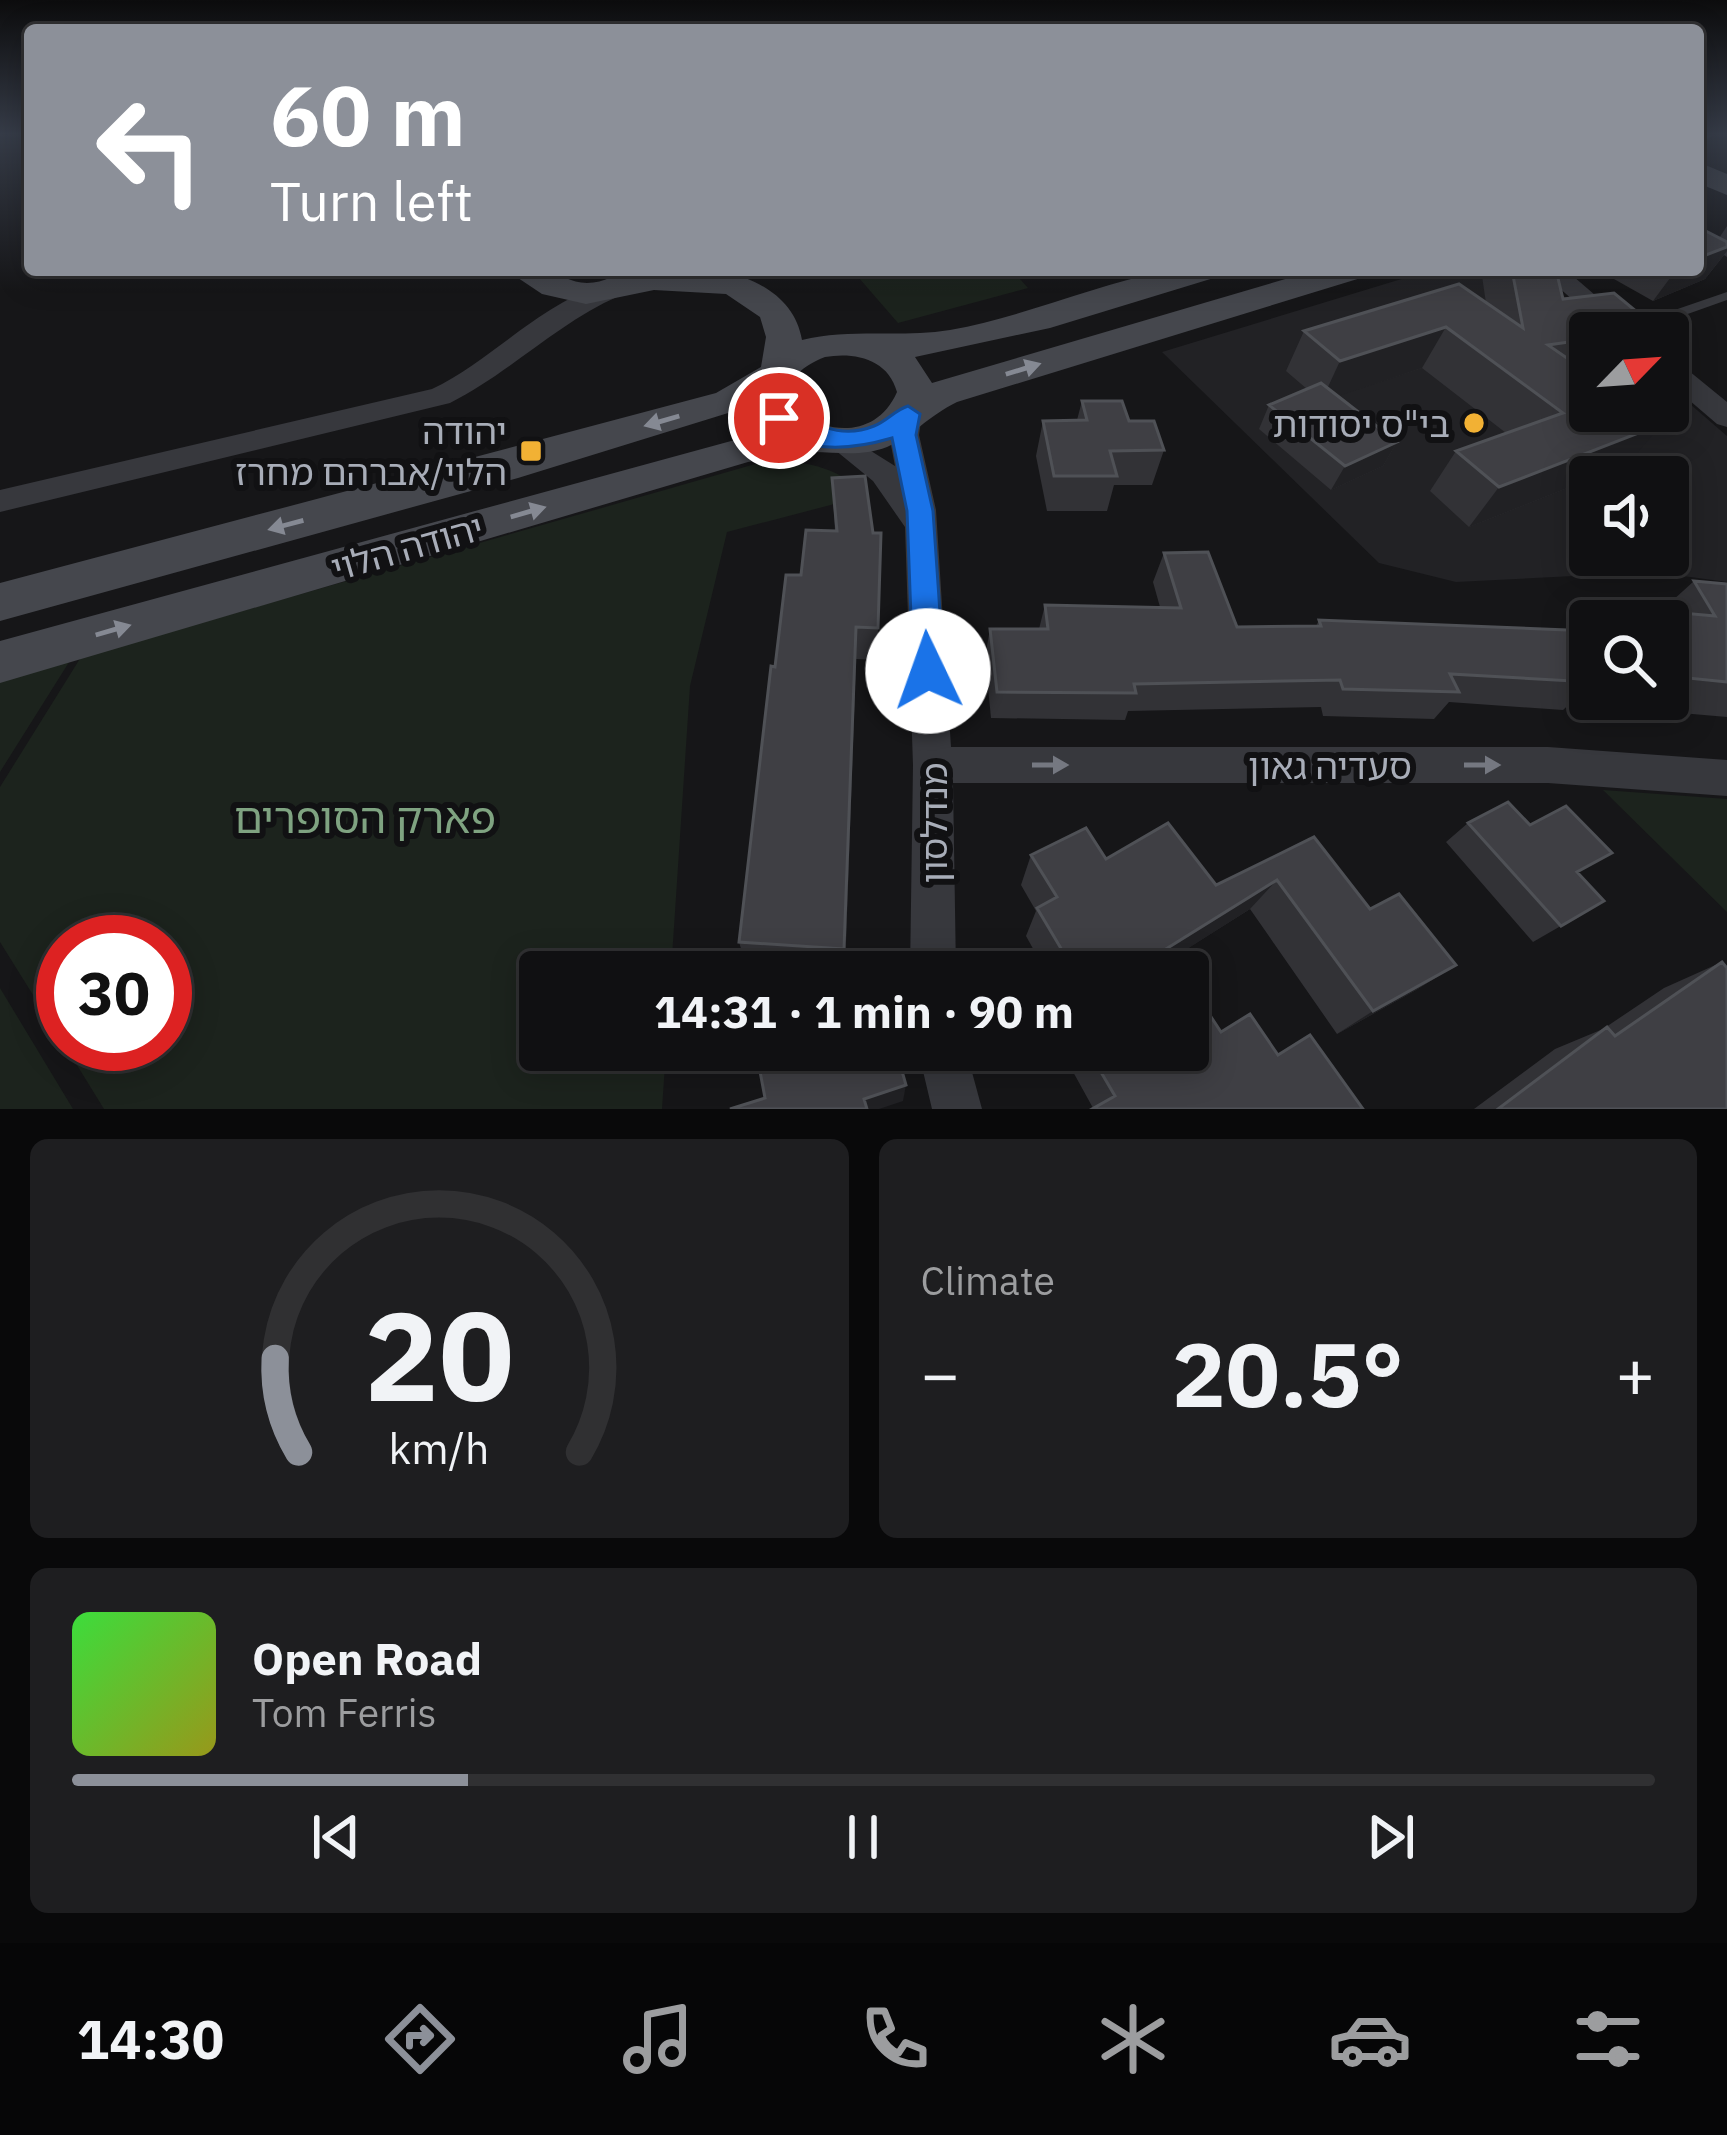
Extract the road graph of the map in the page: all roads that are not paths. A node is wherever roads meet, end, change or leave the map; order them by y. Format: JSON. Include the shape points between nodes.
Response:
{"nodes":[{"id":1,"x":533,"y":276,"type":"edge"},
{"id":2,"x":534,"y":276,"type":"edge"},
{"id":3,"x":766,"y":276,"type":"edge"},
{"id":4,"x":1183,"y":276,"type":"edge"},
{"id":5,"x":1332,"y":276,"type":"edge"},
{"id":6,"x":1558,"y":276,"type":"edge"},
{"id":7,"x":629,"y":282,"type":"edge"},
{"id":8,"x":1726,"y":296,"type":"edge"},
{"id":9,"x":1602,"y":312,"type":"edge"},
{"id":10,"x":1682,"y":312,"type":"edge"},
{"id":11,"x":536,"y":335,"type":"junction"},
{"id":12,"x":862,"y":346,"type":"junction"},
{"id":13,"x":775,"y":374,"type":"junction"},
{"id":14,"x":1689,"y":385,"type":"edge"},
{"id":15,"x":910,"y":410,"type":"junction"},
{"id":16,"x":1727,"y":417,"type":"edge"},
{"id":17,"x":827,"y":439,"type":"junction"},
{"id":18,"x":0,"y":501,"type":"edge"},
{"id":19,"x":921,"y":531,"type":"junction"},
{"id":20,"x":0,"y":602,"type":"edge"},
{"id":21,"x":0,"y":662,"type":"edge"},
{"id":22,"x":933,"y":765,"type":"junction"},
{"id":23,"x":1727,"y":778,"type":"edge"},
{"id":24,"x":933,"y":951,"type":"edge"},
{"id":25,"x":947,"y":1071,"type":"edge"},
{"id":26,"x":957,"y":1109,"type":"edge"}],
"edges":[{"from":1,"to":11,"type":"street","via":[[549,307]]},
{"from":2,"to":7,"type":"main road","via":[[569,293]]},
{"from":3,"to":12,"type":"main road"},
{"from":4,"to":12,"type":"main road","via":[[967,337]]},
{"from":15,"to":5,"type":"main road","one_way":true,"via":[[943,392]]},
{"from":6,"to":9,"type":"street"},
{"from":7,"to":11,"type":"street"},
{"from":7,"to":13,"type":"main road","via":[[684,276],[749,291],[784,330]]},
{"from":8,"to":10,"type":"lane"},
{"from":11,"to":18,"type":"street","via":[[482,376],[424,401]]},
{"from":12,"to":13,"type":"main road","via":[[814,348]]},
{"from":12,"to":15,"type":"main road","via":[[908,370],[915,385]]},
{"from":13,"to":17,"type":"main road","via":[[774,411]]},
{"from":13,"to":20,"type":"main road","name":"יהודה הלוי","one_way":true,"via":[[730,402]]},
{"from":14,"to":16,"type":"street"},
{"from":15,"to":17,"type":"main road","via":[[885,432]]},
{"from":15,"to":19,"type":"street","name":"מנדלסון","via":[[904,435]]},
{"from":17,"to":19,"type":"street","name":"מנדלסון","via":[[884,473]]},
{"from":21,"to":17,"type":"main road","name":"יהודה הלוי","one_way":true,"via":[[747,448]]},
{"from":19,"to":22,"type":"street","name":"מנדלסון"},
{"from":22,"to":23,"type":"street","name":"סעדיה גאון","one_way":true,"via":[[1548,765]]},
{"from":22,"to":24,"type":"street","name":"מנדלסון"},
{"from":25,"to":26,"type":"street"}]}
